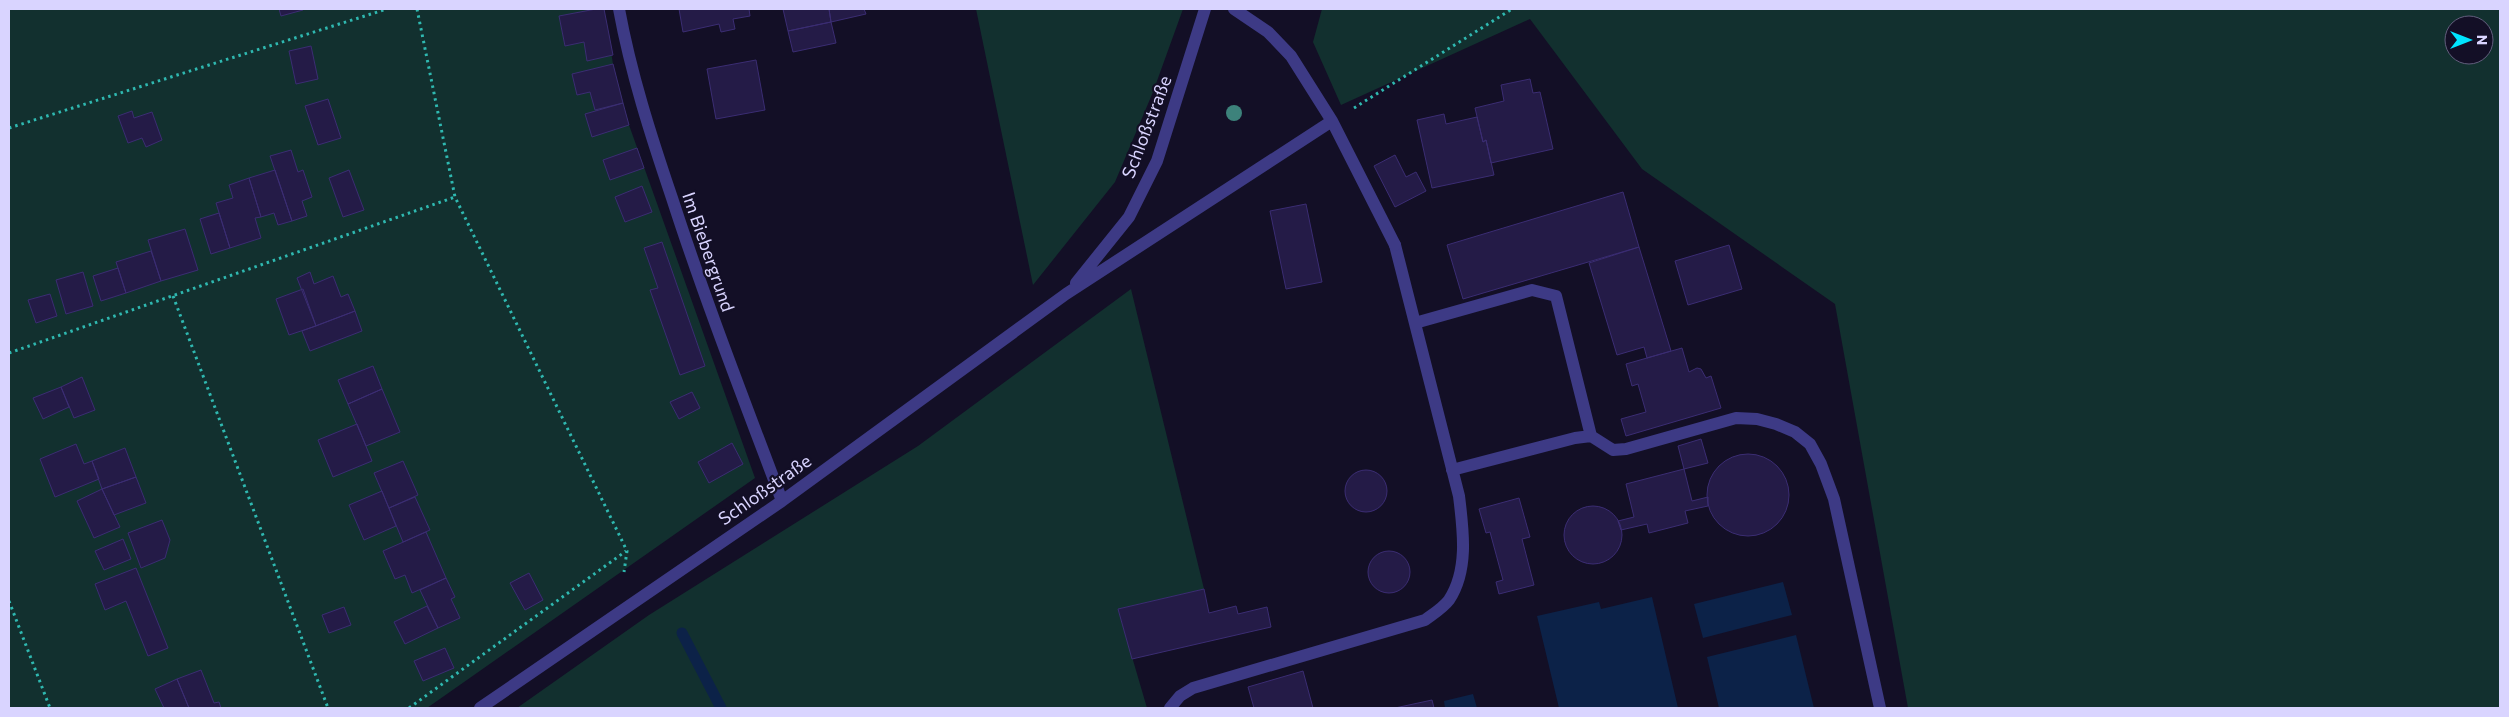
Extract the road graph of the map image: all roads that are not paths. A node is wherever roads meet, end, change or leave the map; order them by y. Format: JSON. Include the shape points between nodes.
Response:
{"nodes":[{"id":1,"x":619,"y":9,"type":"edge"},
{"id":2,"x":1205,"y":9,"type":"edge"},
{"id":3,"x":1234,"y":9,"type":"edge"},
{"id":4,"x":1332,"y":121,"type":"junction"},
{"id":5,"x":1066,"y":294,"type":"junction"},
{"id":6,"x":1415,"y":323,"type":"junction"},
{"id":7,"x":1591,"y":436,"type":"junction"},
{"id":8,"x":1452,"y":470,"type":"junction"},
{"id":9,"x":782,"y":501,"type":"junction"},
{"id":10,"x":480,"y":708,"type":"edge"},
{"id":11,"x":1170,"y":708,"type":"edge"},
{"id":12,"x":1880,"y":708,"type":"edge"}],
"edges":[{"from":1,"to":9,"type":"street","name":"Im Biebergrund","via":[[644,114],[677,215],[720,340]]},
{"from":2,"to":5,"type":"street","name":"Schloßstraße","via":[[1157,161],[1129,217]]},
{"from":3,"to":4,"type":"street","via":[[1268,32],[1291,56]]},
{"from":4,"to":5,"type":"street","name":"Schloßstraße"},
{"from":4,"to":6,"type":"street","via":[[1395,245]]},
{"from":5,"to":9,"type":"street","name":"Schloßstraße"},
{"from":6,"to":7,"type":"street","via":[[1532,290],[1556,296]]},
{"from":6,"to":8,"type":"street"},
{"from":7,"to":8,"type":"street"},
{"from":7,"to":12,"type":"street","via":[[1613,450],[1626,449],[1723,420],[1750,419],[1776,424],[1795,432],[1810,444],[1834,499]]},
{"from":8,"to":11,"type":"street","via":[[1463,528],[1462,554],[1455,588],[1439,610],[1406,627],[1193,688]]},
{"from":9,"to":10,"type":"street","name":"Schloßstraße"}]}
